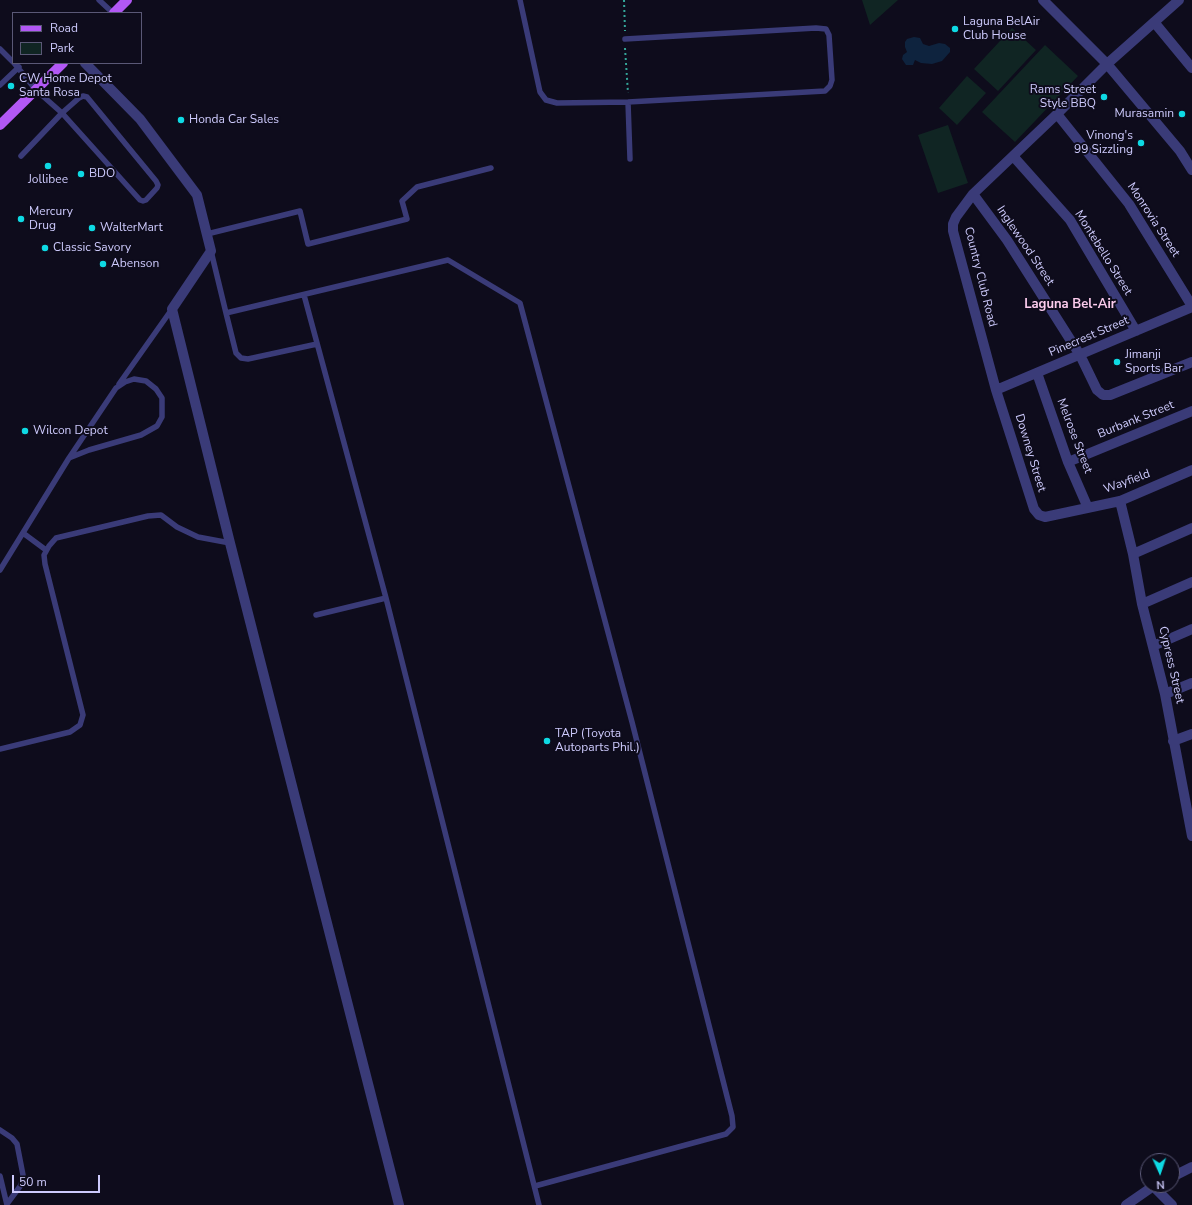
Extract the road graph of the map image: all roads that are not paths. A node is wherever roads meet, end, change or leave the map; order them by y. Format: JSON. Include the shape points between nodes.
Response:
{"nodes":[{"id":1,"x":99,"y":0,"type":"edge"},
{"id":2,"x":126,"y":0,"type":"edge"},
{"id":3,"x":520,"y":0,"type":"edge"},
{"id":4,"x":1043,"y":0,"type":"edge"},
{"id":5,"x":1179,"y":0,"type":"edge"},
{"id":6,"x":113,"y":12,"type":"edge"},
{"id":7,"x":115,"y":12,"type":"edge"},
{"id":8,"x":1154,"y":22,"type":"junction"},
{"id":9,"x":625,"y":38,"type":"road end"},
{"id":10,"x":0,"y":49,"type":"edge"},
{"id":11,"x":12,"y":61,"type":"edge"},
{"id":12,"x":15,"y":64,"type":"edge"},
{"id":13,"x":62,"y":64,"type":"edge"},
{"id":14,"x":85,"y":64,"type":"edge"},
{"id":15,"x":1107,"y":64,"type":"junction"},
{"id":16,"x":1192,"y":68,"type":"edge"},
{"id":17,"x":0,"y":85,"type":"edge"},
{"id":18,"x":36,"y":90,"type":"junction"},
{"id":19,"x":628,"y":102,"type":"junction"},
{"id":20,"x":62,"y":113,"type":"junction"},
{"id":21,"x":1057,"y":114,"type":"junction"},
{"id":22,"x":0,"y":126,"type":"edge"},
{"id":23,"x":21,"y":156,"type":"dead end"},
{"id":24,"x":1013,"y":156,"type":"junction"},
{"id":25,"x":630,"y":159,"type":"dead end"},
{"id":26,"x":491,"y":168,"type":"dead end"},
{"id":27,"x":1192,"y":170,"type":"edge"},
{"id":28,"x":973,"y":194,"type":"junction"},
{"id":29,"x":206,"y":234,"type":"junction"},
{"id":30,"x":211,"y":251,"type":"junction"},
{"id":31,"x":304,"y":294,"type":"junction"},
{"id":32,"x":1192,"y":307,"type":"edge"},
{"id":33,"x":172,"y":309,"type":"junction"},
{"id":34,"x":226,"y":313,"type":"junction"},
{"id":35,"x":1136,"y":331,"type":"junction"},
{"id":36,"x":317,"y":344,"type":"junction"},
{"id":37,"x":1080,"y":355,"type":"junction"},
{"id":38,"x":1192,"y":362,"type":"edge"},
{"id":39,"x":1036,"y":373,"type":"junction"},
{"id":40,"x":116,"y":388,"type":"junction"},
{"id":41,"x":996,"y":390,"type":"junction"},
{"id":42,"x":1192,"y":411,"type":"edge"},
{"id":43,"x":69,"y":458,"type":"junction"},
{"id":44,"x":1068,"y":462,"type":"junction"},
{"id":45,"x":1192,"y":470,"type":"edge"},
{"id":46,"x":1120,"y":501,"type":"junction"},
{"id":47,"x":1088,"y":508,"type":"junction"},
{"id":48,"x":1045,"y":517,"type":"joint"},
{"id":49,"x":1192,"y":528,"type":"edge"},
{"id":50,"x":23,"y":533,"type":"junction"},
{"id":51,"x":230,"y":543,"type":"junction"},
{"id":52,"x":46,"y":550,"type":"junction"},
{"id":53,"x":1133,"y":554,"type":"junction"},
{"id":54,"x":0,"y":570,"type":"edge"},
{"id":55,"x":1192,"y":582,"type":"edge"},
{"id":56,"x":386,"y":598,"type":"junction"},
{"id":57,"x":1142,"y":604,"type":"junction"},
{"id":58,"x":316,"y":615,"type":"dead end"},
{"id":59,"x":1192,"y":629,"type":"edge"},
{"id":60,"x":1153,"y":646,"type":"junction"},
{"id":61,"x":1192,"y":683,"type":"edge"},
{"id":62,"x":1165,"y":694,"type":"junction"},
{"id":63,"x":1192,"y":734,"type":"edge"},
{"id":64,"x":1173,"y":741,"type":"junction"},
{"id":65,"x":0,"y":749,"type":"edge"},
{"id":66,"x":1187,"y":782,"type":"edge"},
{"id":67,"x":1192,"y":836,"type":"edge"},
{"id":68,"x":0,"y":1130,"type":"edge"},
{"id":69,"x":1192,"y":1167,"type":"edge"},
{"id":70,"x":1180,"y":1173,"type":"edge"},
{"id":71,"x":0,"y":1176,"type":"edge"},
{"id":72,"x":535,"y":1186,"type":"junction"},
{"id":73,"x":1144,"y":1193,"type":"edge"},
{"id":74,"x":1161,"y":1193,"type":"edge"},
{"id":75,"x":7,"y":1204,"type":"edge"},
{"id":76,"x":400,"y":1205,"type":"edge"},
{"id":77,"x":539,"y":1205,"type":"edge"},
{"id":78,"x":1126,"y":1205,"type":"edge"},
{"id":79,"x":1172,"y":1205,"type":"edge"}],
"edges":[{"from":1,"to":6,"type":"lane"},
{"from":2,"to":7,"type":"main road"},
{"from":3,"to":19,"type":"lane","via":[[540,92],[546,100]]},
{"from":4,"to":15,"type":"street"},
{"from":5,"to":8,"type":"street","name":"Country Club Road"},
{"from":8,"to":15,"type":"street","name":"Country Club Road"},
{"from":8,"to":16,"type":"street"},
{"from":9,"to":19,"type":"lane","via":[[826,29],[829,35],[832,80],[825,91]]},
{"from":10,"to":11,"type":"lane"},
{"from":12,"to":17,"type":"lane"},
{"from":12,"to":18,"type":"lane"},
{"from":13,"to":18,"type":"main road"},
{"from":14,"to":29,"type":"street","via":[[140,119],[197,195]]},
{"from":15,"to":21,"type":"street","name":"Country Club Road"},
{"from":15,"to":27,"type":"street","via":[[1180,151]]},
{"from":18,"to":20,"type":"lane"},
{"from":18,"to":22,"type":"main road"},
{"from":19,"to":25,"type":"lane"},
{"from":20,"to":20,"type":"lane","via":[[78,98],[87,97],[156,181],[157,188],[146,200],[140,200]]},
{"from":20,"to":23,"type":"lane"},
{"from":21,"to":24,"type":"street","name":"Country Club Road"},
{"from":21,"to":32,"type":"street","name":"Monrovia Street","via":[[1129,204]]},
{"from":24,"to":28,"type":"street","name":"Country Club Road"},
{"from":24,"to":35,"type":"street","name":"Montebello Street","via":[[1070,220]]},
{"from":26,"to":29,"type":"lane","via":[[417,187],[402,201],[407,219],[308,244],[300,211]]},
{"from":28,"to":37,"type":"street","name":"Inglewood Street","via":[[1008,240]]},
{"from":28,"to":41,"type":"street","name":"Country Club Road","via":[[956,217],[953,231]]},
{"from":29,"to":30,"type":"street"},
{"from":30,"to":33,"type":"street"},
{"from":30,"to":34,"type":"lane"},
{"from":31,"to":34,"type":"lane"},
{"from":31,"to":36,"type":"lane"},
{"from":31,"to":72,"type":"lane","via":[[448,260],[520,303],[634,730],[733,1127],[726,1134]]},
{"from":32,"to":35,"type":"street","name":"Pinecrest Street"},
{"from":33,"to":40,"type":"lane"},
{"from":33,"to":51,"type":"street"},
{"from":34,"to":36,"type":"lane","via":[[236,353],[241,358],[248,359]]},
{"from":35,"to":37,"type":"street","name":"Pinecrest Street"},
{"from":36,"to":56,"type":"lane"},
{"from":37,"to":38,"type":"street","name":"Inglewood Street","via":[[1097,390],[1104,395],[1110,395]]},
{"from":37,"to":39,"type":"street","name":"Pinecrest Street"},
{"from":39,"to":41,"type":"street","name":"Pinecrest Street"},
{"from":39,"to":44,"type":"street","name":"Melrose Street"},
{"from":40,"to":43,"type":"lane"},
{"from":40,"to":43,"type":"lane","via":[[134,379],[146,381],[156,389],[162,398],[162,417],[156,426],[141,436]]},
{"from":41,"to":48,"type":"street","name":"Downey Street","via":[[1034,509],[1039,516]]},
{"from":42,"to":44,"type":"street","name":"Burbank Street"},
{"from":43,"to":50,"type":"lane"},
{"from":44,"to":47,"type":"street","name":"Melrose Street"},
{"from":45,"to":46,"type":"street","name":"Wayfield"},
{"from":46,"to":47,"type":"street","name":"Wayfield"},
{"from":46,"to":53,"type":"street","name":"Cypress Street"},
{"from":47,"to":48,"type":"street","name":"Wayfield"},
{"from":49,"to":53,"type":"street"},
{"from":50,"to":52,"type":"lane"},
{"from":50,"to":54,"type":"lane"},
{"from":51,"to":52,"type":"lane","via":[[198,537],[177,527],[161,515],[56,538]]},
{"from":51,"to":76,"type":"street"},
{"from":52,"to":65,"type":"lane","via":[[45,564],[83,715],[80,724],[70,732]]},
{"from":53,"to":57,"type":"street","name":"Cypress Street"},
{"from":55,"to":57,"type":"street"},
{"from":56,"to":58,"type":"lane"},
{"from":56,"to":72,"type":"lane"},
{"from":57,"to":60,"type":"street","name":"Cypress Street"},
{"from":59,"to":60,"type":"street"},
{"from":60,"to":62,"type":"street","name":"Cypress Street"},
{"from":61,"to":62,"type":"street"},
{"from":62,"to":64,"type":"street","name":"Cypress Street"},
{"from":63,"to":64,"type":"street"},
{"from":64,"to":66,"type":"street","name":"Cypress Street"},
{"from":66,"to":67,"type":"street","name":"Cypress Street"},
{"from":68,"to":75,"type":"lane","via":[[17,1144],[23,1174],[21,1185]]},
{"from":69,"to":70,"type":"street"},
{"from":71,"to":75,"type":"lane"},
{"from":72,"to":77,"type":"lane"},
{"from":73,"to":78,"type":"street"},
{"from":74,"to":79,"type":"street"}]}
